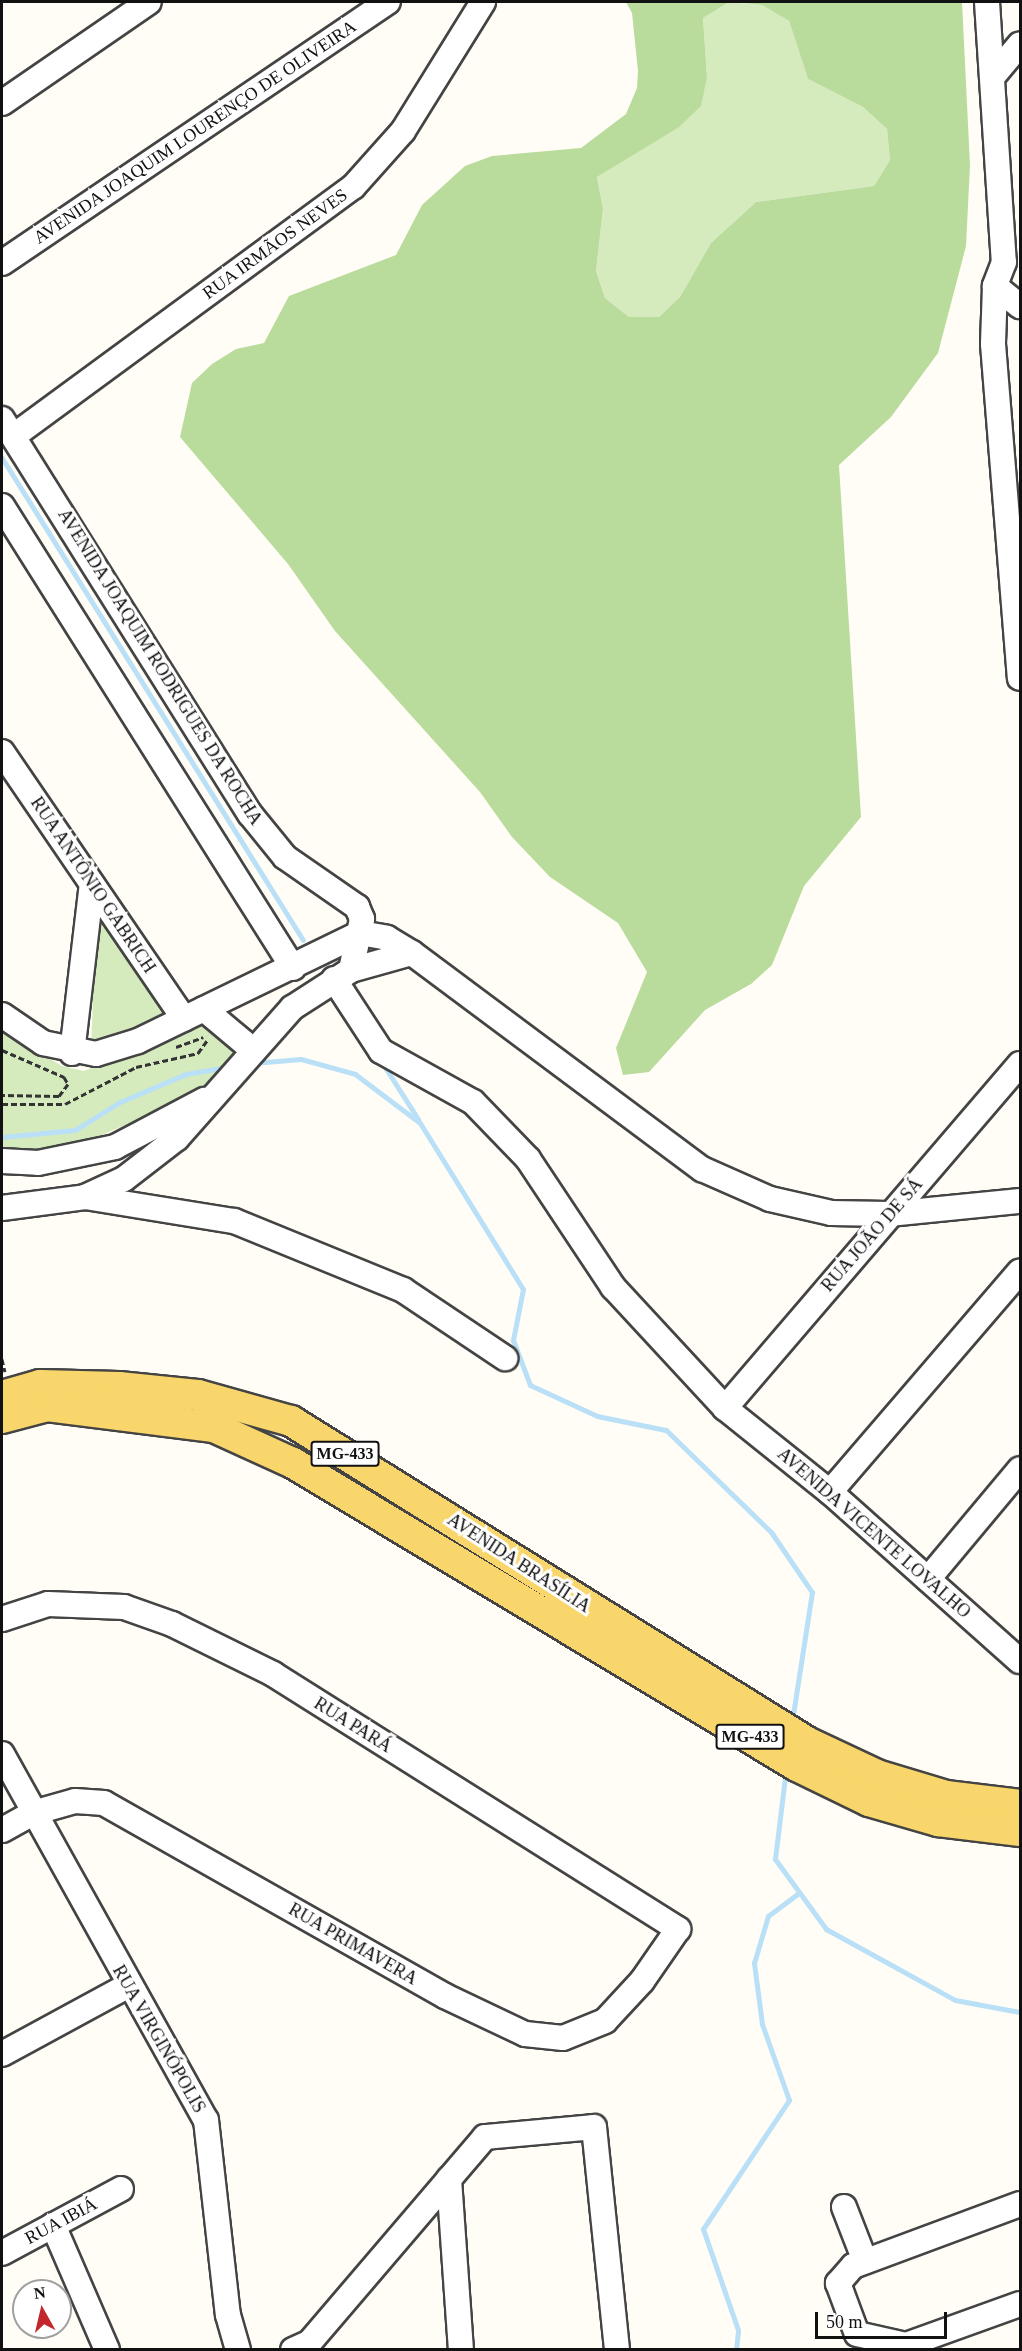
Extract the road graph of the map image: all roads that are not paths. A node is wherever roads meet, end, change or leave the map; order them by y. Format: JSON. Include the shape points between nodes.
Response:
{"nodes":[{"id":1,"x":149,"y":2,"type":"edge"},
{"id":2,"x":388,"y":2,"type":"edge"},
{"id":3,"x":483,"y":2,"type":"edge"},
{"id":4,"x":987,"y":2,"type":"edge"},
{"id":5,"x":1020,"y":44,"type":"edge"},
{"id":6,"x":994,"y":75,"type":"junction"},
{"id":7,"x":2,"y":103,"type":"edge"},
{"id":8,"x":1020,"y":243,"type":"edge"},
{"id":9,"x":1004,"y":262,"type":"junction"},
{"id":10,"x":2,"y":263,"type":"edge"},
{"id":11,"x":995,"y":286,"type":"junction"},
{"id":12,"x":1020,"y":306,"type":"edge"},
{"id":13,"x":8,"y":427,"type":"edge"},
{"id":14,"x":1001,"y":458,"type":"junction"},
{"id":15,"x":1020,"y":475,"type":"edge"},
{"id":16,"x":2,"y":506,"type":"edge"},
{"id":17,"x":1020,"y":663,"type":"edge"},
{"id":18,"x":2,"y":752,"type":"edge"},
{"id":19,"x":92,"y":884,"type":"junction"},
{"id":20,"x":360,"y":933,"type":"junction"},
{"id":21,"x":412,"y":953,"type":"junction"},
{"id":22,"x":293,"y":968,"type":"junction"},
{"id":23,"x":342,"y":975,"type":"junction"},
{"id":24,"x":194,"y":1014,"type":"junction"},
{"id":25,"x":2,"y":1015,"type":"edge"},
{"id":26,"x":254,"y":1051,"type":"junction"},
{"id":27,"x":72,"y":1053,"type":"junction"},
{"id":28,"x":1020,"y":1064,"type":"edge"},
{"id":29,"x":222,"y":1091,"type":"junction"},
{"id":30,"x":2,"y":1161,"type":"edge"},
{"id":31,"x":85,"y":1197,"type":"junction"},
{"id":32,"x":1020,"y":1202,"type":"edge"},
{"id":33,"x":2,"y":1208,"type":"edge"},
{"id":34,"x":889,"y":1214,"type":"junction"},
{"id":35,"x":1020,"y":1271,"type":"edge"},
{"id":36,"x":505,"y":1358,"type":"dead end"},
{"id":37,"x":2,"y":1396,"type":"edge"},
{"id":38,"x":725,"y":1408,"type":"junction"},
{"id":39,"x":2,"y":1418,"type":"edge"},
{"id":40,"x":1020,"y":1469,"type":"edge"},
{"id":41,"x":830,"y":1492,"type":"junction"},
{"id":42,"x":928,"y":1579,"type":"junction"},
{"id":43,"x":2,"y":1619,"type":"edge"},
{"id":44,"x":641,"y":1657,"type":"junction"},
{"id":45,"x":1020,"y":1661,"type":"edge"},
{"id":46,"x":2,"y":1754,"type":"edge"},
{"id":47,"x":873,"y":1788,"type":"junction"},
{"id":48,"x":1020,"y":1805,"type":"edge"},
{"id":49,"x":33,"y":1813,"type":"junction"},
{"id":50,"x":2,"y":1830,"type":"edge"},
{"id":51,"x":1020,"y":1831,"type":"edge"},
{"id":52,"x":678,"y":1929,"type":"joint"},
{"id":53,"x":126,"y":1986,"type":"junction"},
{"id":54,"x":2,"y":2054,"type":"edge"},
{"id":55,"x":449,"y":2179,"type":"junction"},
{"id":56,"x":121,"y":2189,"type":"dead end"},
{"id":57,"x":1020,"y":2204,"type":"edge"},
{"id":58,"x":844,"y":2207,"type":"dead end"},
{"id":59,"x":53,"y":2226,"type":"junction"},
{"id":60,"x":2,"y":2253,"type":"edge"},
{"id":61,"x":866,"y":2261,"type":"junction"},
{"id":62,"x":1020,"y":2304,"type":"edge"},
{"id":63,"x":107,"y":2349,"type":"edge"},
{"id":64,"x":238,"y":2349,"type":"edge"},
{"id":65,"x":293,"y":2349,"type":"edge"},
{"id":66,"x":461,"y":2349,"type":"edge"},
{"id":67,"x":617,"y":2349,"type":"edge"}],
"edges":[{"from":1,"to":7,"type":"street"},
{"from":2,"to":10,"type":"street","name":"AVENIDA JOAQUIM LOURENÇO DE OLIVEIRA"},
{"from":3,"to":13,"type":"street","name":"RUA IRMÃOS NEVES","via":[[403,131],[353,187]]},
{"from":4,"to":6,"type":"street"},
{"from":5,"to":6,"type":"street"},
{"from":6,"to":9,"type":"street"},
{"from":8,"to":9,"type":"street"},
{"from":9,"to":11,"type":"street"},
{"from":11,"to":12,"type":"street"},
{"from":11,"to":14,"type":"street"},
{"from":13,"to":20,"type":"street","name":"AVENIDA JOAQUIM RODRIGUES DA ROCHA","via":[[250,814],[285,857],[357,907]]},
{"from":14,"to":15,"type":"street"},
{"from":14,"to":17,"type":"street"},
{"from":16,"to":22,"type":"street"},
{"from":18,"to":19,"type":"street","name":"RUA ANTÔNIO GABRICH"},
{"from":19,"to":24,"type":"street","name":"RUA ANTÔNIO GABRICH"},
{"from":19,"to":27,"type":"street"},
{"from":20,"to":21,"type":"street","via":[[387,938]]},
{"from":20,"to":22,"type":"street"},
{"from":20,"to":23,"type":"street"},
{"from":21,"to":23,"type":"street"},
{"from":21,"to":34,"type":"street","via":[[702,1169],[770,1199],[831,1213]]},
{"from":22,"to":24,"type":"street"},
{"from":23,"to":26,"type":"street","via":[[292,1008]]},
{"from":23,"to":38,"type":"street","name":"AVENIDA VICENTE LOVALHO","via":[[381,1051],[473,1102],[528,1159],[613,1287]]},
{"from":24,"to":26,"type":"street","name":"RUA ANTÔNIO GABRICH"},
{"from":24,"to":27,"type":"street","via":[[138,1041],[96,1054]]},
{"from":25,"to":27,"type":"street","via":[[43,1043]]},
{"from":26,"to":29,"type":"street"},
{"from":28,"to":34,"type":"street","name":"RUA JOÃO DE SÁ"},
{"from":29,"to":30,"type":"street","via":[[115,1147],[38,1163]]},
{"from":29,"to":31,"type":"street","via":[[177,1138],[124,1179]]},
{"from":31,"to":33,"type":"street"},
{"from":31,"to":36,"type":"street","via":[[234,1221],[307,1247],[403,1290]]},
{"from":32,"to":34,"type":"street"},
{"from":34,"to":38,"type":"street","name":"RUA JOÃO DE SÁ"},
{"from":35,"to":41,"type":"street"},
{"from":37,"to":44,"type":"main road","name":"AVENIDA BRASÍLIA","number":"MG-433","via":[[39,1385],[119,1387],[198,1395],[291,1421]]},
{"from":38,"to":41,"type":"street","name":"AVENIDA VICENTE LOVALHO"},
{"from":39,"to":44,"type":"main road","name":"AVENIDA BRASÍLIA","number":"MG-433","via":[[47,1406],[214,1427],[293,1463]]},
{"from":40,"to":42,"type":"street"},
{"from":41,"to":42,"type":"street","name":"AVENIDA VICENTE LOVALHO"},
{"from":42,"to":45,"type":"street","name":"AVENIDA VICENTE LOVALHO"},
{"from":43,"to":52,"type":"street","name":"RUA PARÁ","via":[[48,1604],[124,1607],[172,1624],[273,1674]]},
{"from":44,"to":47,"type":"main road","name":"AVENIDA BRASÍLIA","number":"MG-433","via":[[807,1742]]},
{"from":46,"to":49,"type":"street","name":"RUA VIRGINÓPOLIS"},
{"from":47,"to":48,"type":"main road","name":"AVENIDA BRASÍLIA","number":"MG-433"},
{"from":47,"to":51,"type":"main road","name":"AVENIDA BRASÍLIA","number":"MG-433","via":[[938,1821]]},
{"from":49,"to":50,"type":"street","name":"RUA PRIMAVERA"},
{"from":49,"to":52,"type":"street","name":"RUA PRIMAVERA","via":[[75,1801],[104,1803],[445,1996],[525,2034],[564,2038],[605,2020],[642,1981]]},
{"from":49,"to":53,"type":"street","name":"RUA VIRGINÓPOLIS"},
{"from":53,"to":54,"type":"street"},
{"from":53,"to":64,"type":"street","name":"RUA VIRGINÓPOLIS","via":[[206,2120],[228,2315]]},
{"from":55,"to":65,"type":"street","via":[[309,2343]]},
{"from":55,"to":66,"type":"street"},
{"from":55,"to":67,"type":"street","via":[[485,2137],[594,2127]]},
{"from":56,"to":59,"type":"street","name":"RUA IBIÁ"},
{"from":57,"to":61,"type":"street"},
{"from":58,"to":61,"type":"street"},
{"from":59,"to":60,"type":"street","name":"RUA IBIÁ"},
{"from":59,"to":63,"type":"street"},
{"from":61,"to":62,"type":"street","via":[[838,2283],[857,2334],[906,2345]]}]}
